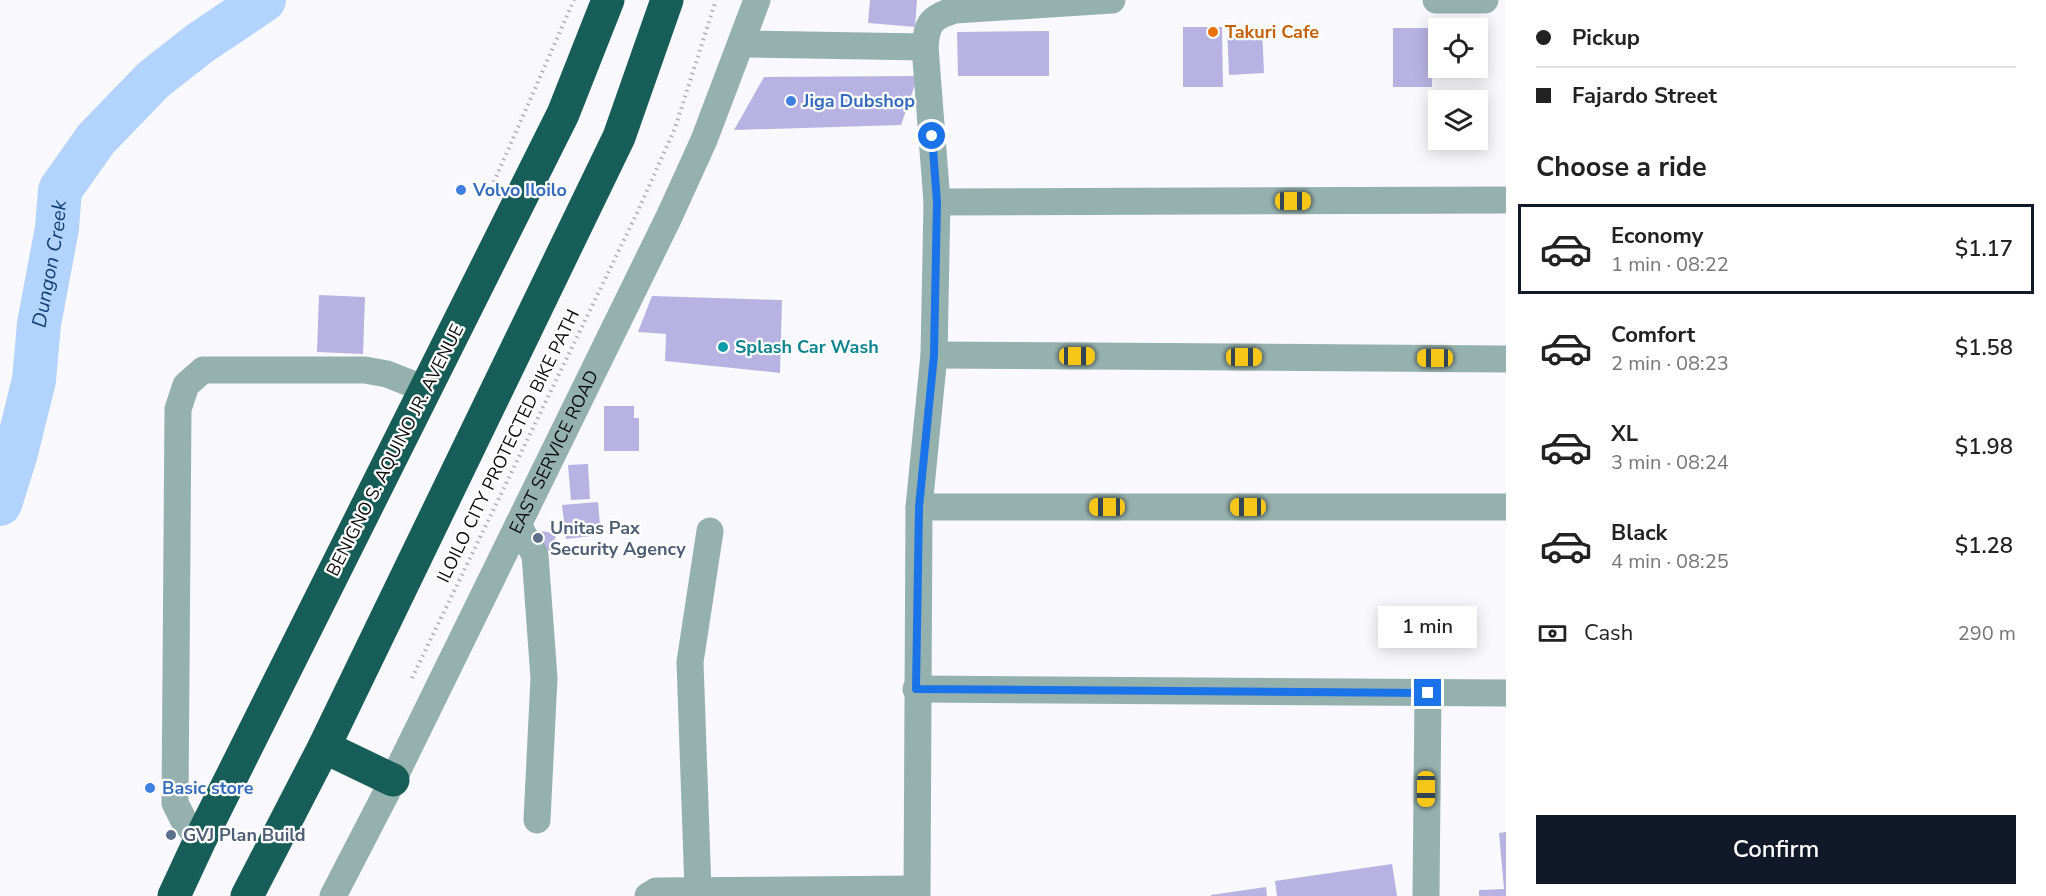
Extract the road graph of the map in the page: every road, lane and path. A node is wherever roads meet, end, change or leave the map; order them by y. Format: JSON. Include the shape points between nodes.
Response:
{"nodes":[{"id":1,"x":608,"y":0,"type":"edge"},
{"id":2,"x":667,"y":0,"type":"edge"},
{"id":3,"x":716,"y":0,"type":"edge"},
{"id":4,"x":758,"y":0,"type":"edge"},
{"id":5,"x":1112,"y":0,"type":"edge"},
{"id":6,"x":1436,"y":0,"type":"edge"},
{"id":7,"x":1485,"y":0,"type":"edge"},
{"id":8,"x":742,"y":44,"type":"junction"},
{"id":9,"x":925,"y":47,"type":"junction"},
{"id":10,"x":1506,"y":200,"type":"edge"},
{"id":11,"x":937,"y":202,"type":"junction"},
{"id":12,"x":934,"y":355,"type":"junction"},
{"id":13,"x":1506,"y":359,"type":"edge"},
{"id":14,"x":425,"y":389,"type":"junction"},
{"id":15,"x":919,"y":507,"type":"junction"},
{"id":16,"x":1506,"y":507,"type":"edge"},
{"id":17,"x":518,"y":525,"type":"junction"},
{"id":18,"x":710,"y":531,"type":"dead end"},
{"id":19,"x":409,"y":685,"type":"dead end"},
{"id":20,"x":916,"y":689,"type":"junction"},
{"id":21,"x":1428,"y":693,"type":"junction"},
{"id":22,"x":1506,"y":693,"type":"edge"},
{"id":23,"x":324,"y":747,"type":"junction"},
{"id":24,"x":393,"y":780,"type":"junction"},
{"id":25,"x":537,"y":820,"type":"dead end"},
{"id":26,"x":200,"y":840,"type":"junction"},
{"id":27,"x":698,"y":891,"type":"junction"},
{"id":28,"x":917,"y":892,"type":"edge"},
{"id":29,"x":174,"y":896,"type":"edge"},
{"id":30,"x":247,"y":896,"type":"edge"},
{"id":31,"x":333,"y":896,"type":"edge"},
{"id":32,"x":648,"y":896,"type":"edge"},
{"id":33,"x":1426,"y":896,"type":"edge"}],
"edges":[{"from":1,"to":14,"type":"highway","name":"BENIGNO S. AQUINO JR. AVENUE","via":[[563,114]]},
{"from":2,"to":23,"type":"highway","via":[[619,137]]},
{"from":3,"to":19,"type":"path","name":"ILOILO CITY PROTECTED BIKE PATH","via":[[675,128],[637,213]]},
{"from":4,"to":8,"type":"street","name":"EAST SERVICE ROAD"},
{"from":5,"to":9,"type":"street","via":[[955,10],[933,19],[926,30]]},
{"from":6,"to":7,"type":"street"},
{"from":8,"to":9,"type":"street"},
{"from":8,"to":17,"type":"street","name":"EAST SERVICE ROAD","via":[[669,218]]},
{"from":9,"to":11,"type":"street"},
{"from":10,"to":11,"type":"street"},
{"from":11,"to":12,"type":"street"},
{"from":12,"to":13,"type":"street"},
{"from":12,"to":15,"type":"street"},
{"from":14,"to":26,"type":"highway","name":"BENIGNO S. AQUINO JR. AVENUE"},
{"from":14,"to":26,"type":"street","via":[[365,370],[203,370],[186,385],[178,409],[175,803]]},
{"from":15,"to":16,"type":"street"},
{"from":15,"to":20,"type":"street"},
{"from":17,"to":24,"type":"street","name":"EAST SERVICE ROAD"},
{"from":17,"to":25,"type":"street","via":[[536,555],[544,678]]},
{"from":18,"to":27,"type":"street","via":[[690,662]]},
{"from":20,"to":21,"type":"street"},
{"from":20,"to":28,"type":"street"},
{"from":21,"to":22,"type":"street"},
{"from":21,"to":33,"type":"street"},
{"from":23,"to":24,"type":"highway"},
{"from":23,"to":30,"type":"highway"},
{"from":24,"to":31,"type":"street","name":"EAST SERVICE ROAD"},
{"from":26,"to":29,"type":"highway","name":"BENIGNO S. AQUINO JR. AVENUE"},
{"from":27,"to":28,"type":"street"},
{"from":27,"to":32,"type":"street","via":[[656,891]]}]}
